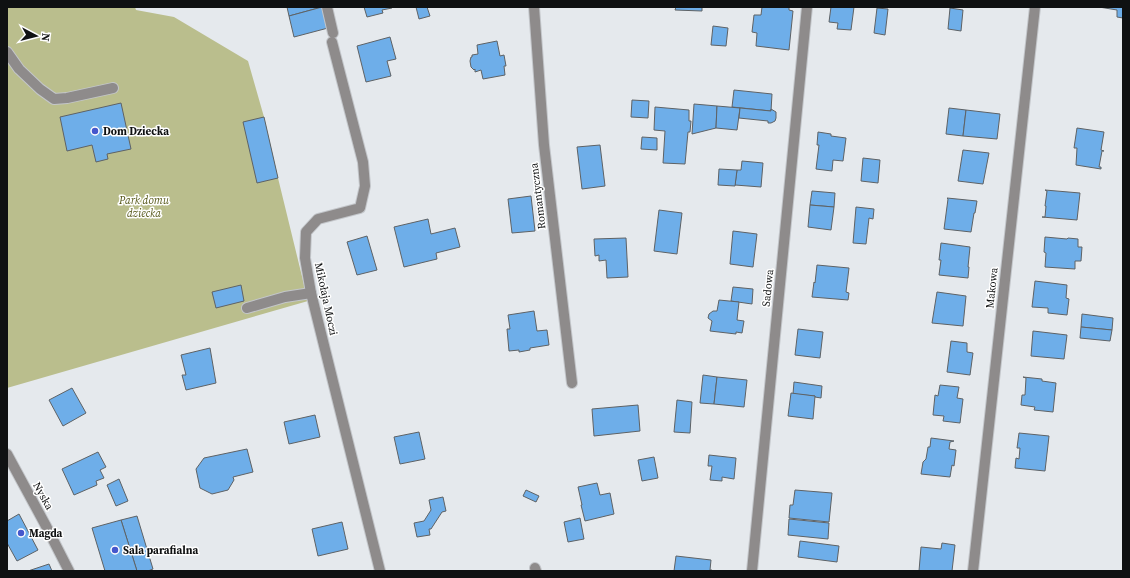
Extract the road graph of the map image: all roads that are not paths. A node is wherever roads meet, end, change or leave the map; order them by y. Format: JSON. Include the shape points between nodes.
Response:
{"nodes":[{"id":1,"x":327,"y":7,"type":"edge"},
{"id":2,"x":534,"y":7,"type":"edge"},
{"id":3,"x":808,"y":7,"type":"edge"},
{"id":4,"x":1035,"y":7,"type":"edge"},
{"id":5,"x":7,"y":52,"type":"edge"},
{"id":6,"x":113,"y":88,"type":"dead end"},
{"id":7,"x":311,"y":293,"type":"junction"},
{"id":8,"x":247,"y":308,"type":"dead end"},
{"id":9,"x":572,"y":383,"type":"dead end"},
{"id":10,"x":7,"y":454,"type":"edge"},
{"id":11,"x":69,"y":571,"type":"edge"},
{"id":12,"x":380,"y":571,"type":"edge"},
{"id":13,"x":752,"y":571,"type":"edge"},
{"id":14,"x":973,"y":571,"type":"edge"}],
"edges":[{"from":1,"to":7,"type":"street","name":"Mikołaja Moczi","via":[[362,162],[365,186],[360,208],[318,219],[306,232],[306,258]]},
{"from":2,"to":9,"type":"street","name":"Romantyczna","via":[[544,145]]},
{"from":3,"to":13,"type":"street","name":"Sadowa"},
{"from":4,"to":14,"type":"street","name":"Makowa"},
{"from":5,"to":6,"type":"street","via":[[19,69],[54,99]]},
{"from":7,"to":8,"type":"street","via":[[285,297]]},
{"from":7,"to":12,"type":"street","name":"Mikołaja Moczi"},
{"from":10,"to":11,"type":"street","name":"Nyska"}]}
